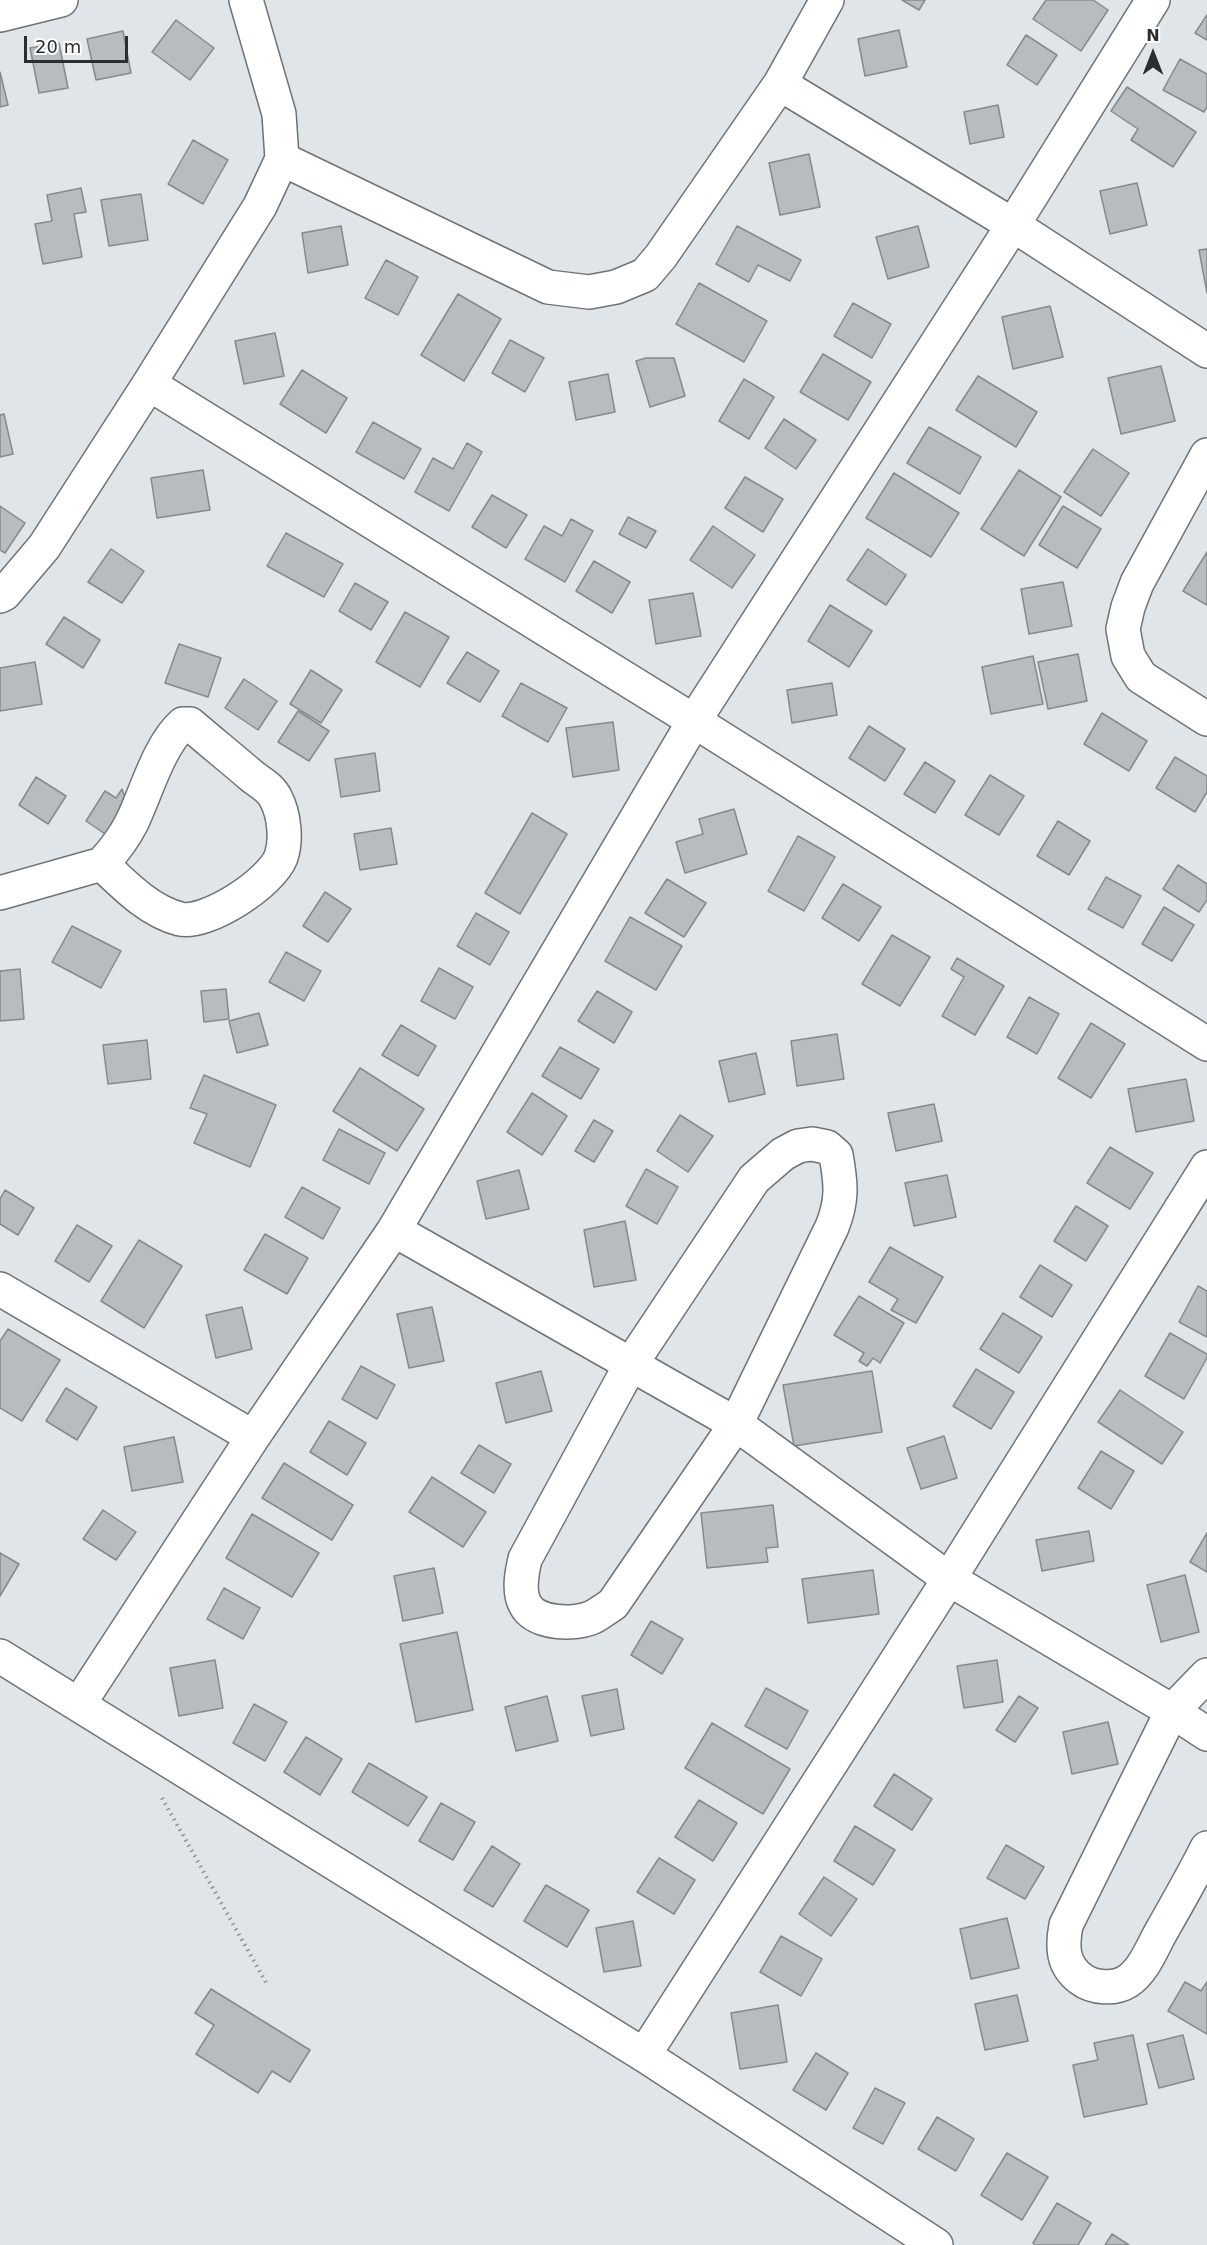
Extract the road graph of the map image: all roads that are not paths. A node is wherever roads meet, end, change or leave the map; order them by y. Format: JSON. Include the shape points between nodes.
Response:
{"nodes":[{"id":1,"x":61,"y":0,"type":"edge"},
{"id":2,"x":246,"y":0,"type":"edge"},
{"id":3,"x":827,"y":0,"type":"edge"},
{"id":4,"x":1153,"y":0,"type":"edge"},
{"id":5,"x":0,"y":15,"type":"edge"},
{"id":6,"x":780,"y":84,"type":"junction"},
{"id":7,"x":282,"y":159,"type":"junction"},
{"id":8,"x":1013,"y":225,"type":"junction"},
{"id":9,"x":1207,"y":351,"type":"edge"},
{"id":10,"x":149,"y":384,"type":"junction"},
{"id":11,"x":1207,"y":455,"type":"edge"},
{"id":12,"x":0,"y":596,"type":"edge"},
{"id":13,"x":1207,"y":719,"type":"edge"},
{"id":14,"x":694,"y":721,"type":"junction"},
{"id":15,"x":102,"y":864,"type":"junction"},
{"id":16,"x":0,"y":893,"type":"edge"},
{"id":17,"x":1207,"y":1044,"type":"edge"},
{"id":18,"x":1207,"y":1167,"type":"edge"},
{"id":19,"x":394,"y":1230,"type":"junction"},
{"id":20,"x":0,"y":1289,"type":"edge"},
{"id":21,"x":631,"y":1364,"type":"junction"},
{"id":22,"x":736,"y":1424,"type":"junction"},
{"id":23,"x":253,"y":1437,"type":"junction"},
{"id":24,"x":949,"y":1579,"type":"junction"},
{"id":25,"x":0,"y":1656,"type":"edge"},
{"id":26,"x":1207,"y":1675,"type":"edge"},
{"id":27,"x":79,"y":1704,"type":"junction"},
{"id":28,"x":1172,"y":1711,"type":"junction"},
{"id":29,"x":1207,"y":1734,"type":"edge"},
{"id":30,"x":1207,"y":1848,"type":"edge"},
{"id":31,"x":644,"y":2055,"type":"junction"},
{"id":32,"x":936,"y":2245,"type":"edge"}],
"edges":[{"from":1,"to":5,"type":"street"},
{"from":2,"to":7,"type":"street","via":[[279,114]]},
{"from":3,"to":6,"type":"street"},
{"from":4,"to":8,"type":"street"},
{"from":6,"to":7,"type":"street","via":[[645,275],[616,287],[589,292],[548,287]]},
{"from":6,"to":8,"type":"street"},
{"from":7,"to":10,"type":"street","via":[[260,206]]},
{"from":8,"to":9,"type":"street"},
{"from":8,"to":14,"type":"street"},
{"from":10,"to":12,"type":"street","via":[[44,547]]},
{"from":10,"to":14,"type":"street"},
{"from":11,"to":13,"type":"street","via":[[1137,583],[1123,629],[1128,656],[1141,676]]},
{"from":14,"to":17,"type":"street"},
{"from":14,"to":19,"type":"street"},
{"from":15,"to":15,"type":"street","via":[[130,891],[168,915],[182,919],[209,915],[255,886],[275,868],[283,844],[281,808],[275,796],[235,760],[190,724],[183,724],[170,738],[127,831]]},
{"from":15,"to":16,"type":"street"},
{"from":18,"to":24,"type":"street"},
{"from":19,"to":21,"type":"street"},
{"from":19,"to":23,"type":"street"},
{"from":20,"to":23,"type":"street"},
{"from":21,"to":22,"type":"street"},
{"from":21,"to":22,"type":"street","via":[[525,1559],[525,1606],[541,1618],[577,1621],[613,1604]]},
{"from":21,"to":22,"type":"street","via":[[754,1179],[798,1146],[827,1147],[836,1155],[840,1206]]},
{"from":22,"to":24,"type":"street"},
{"from":23,"to":27,"type":"street"},
{"from":24,"to":28,"type":"street"},
{"from":24,"to":31,"type":"street"},
{"from":25,"to":27,"type":"street"},
{"from":26,"to":28,"type":"street"},
{"from":27,"to":31,"type":"street"},
{"from":28,"to":29,"type":"street"},
{"from":28,"to":30,"type":"street","via":[[1066,1925],[1063,1949],[1072,1970],[1094,1986],[1116,1986],[1130,1980],[1146,1960]]},
{"from":31,"to":32,"type":"street"}]}
